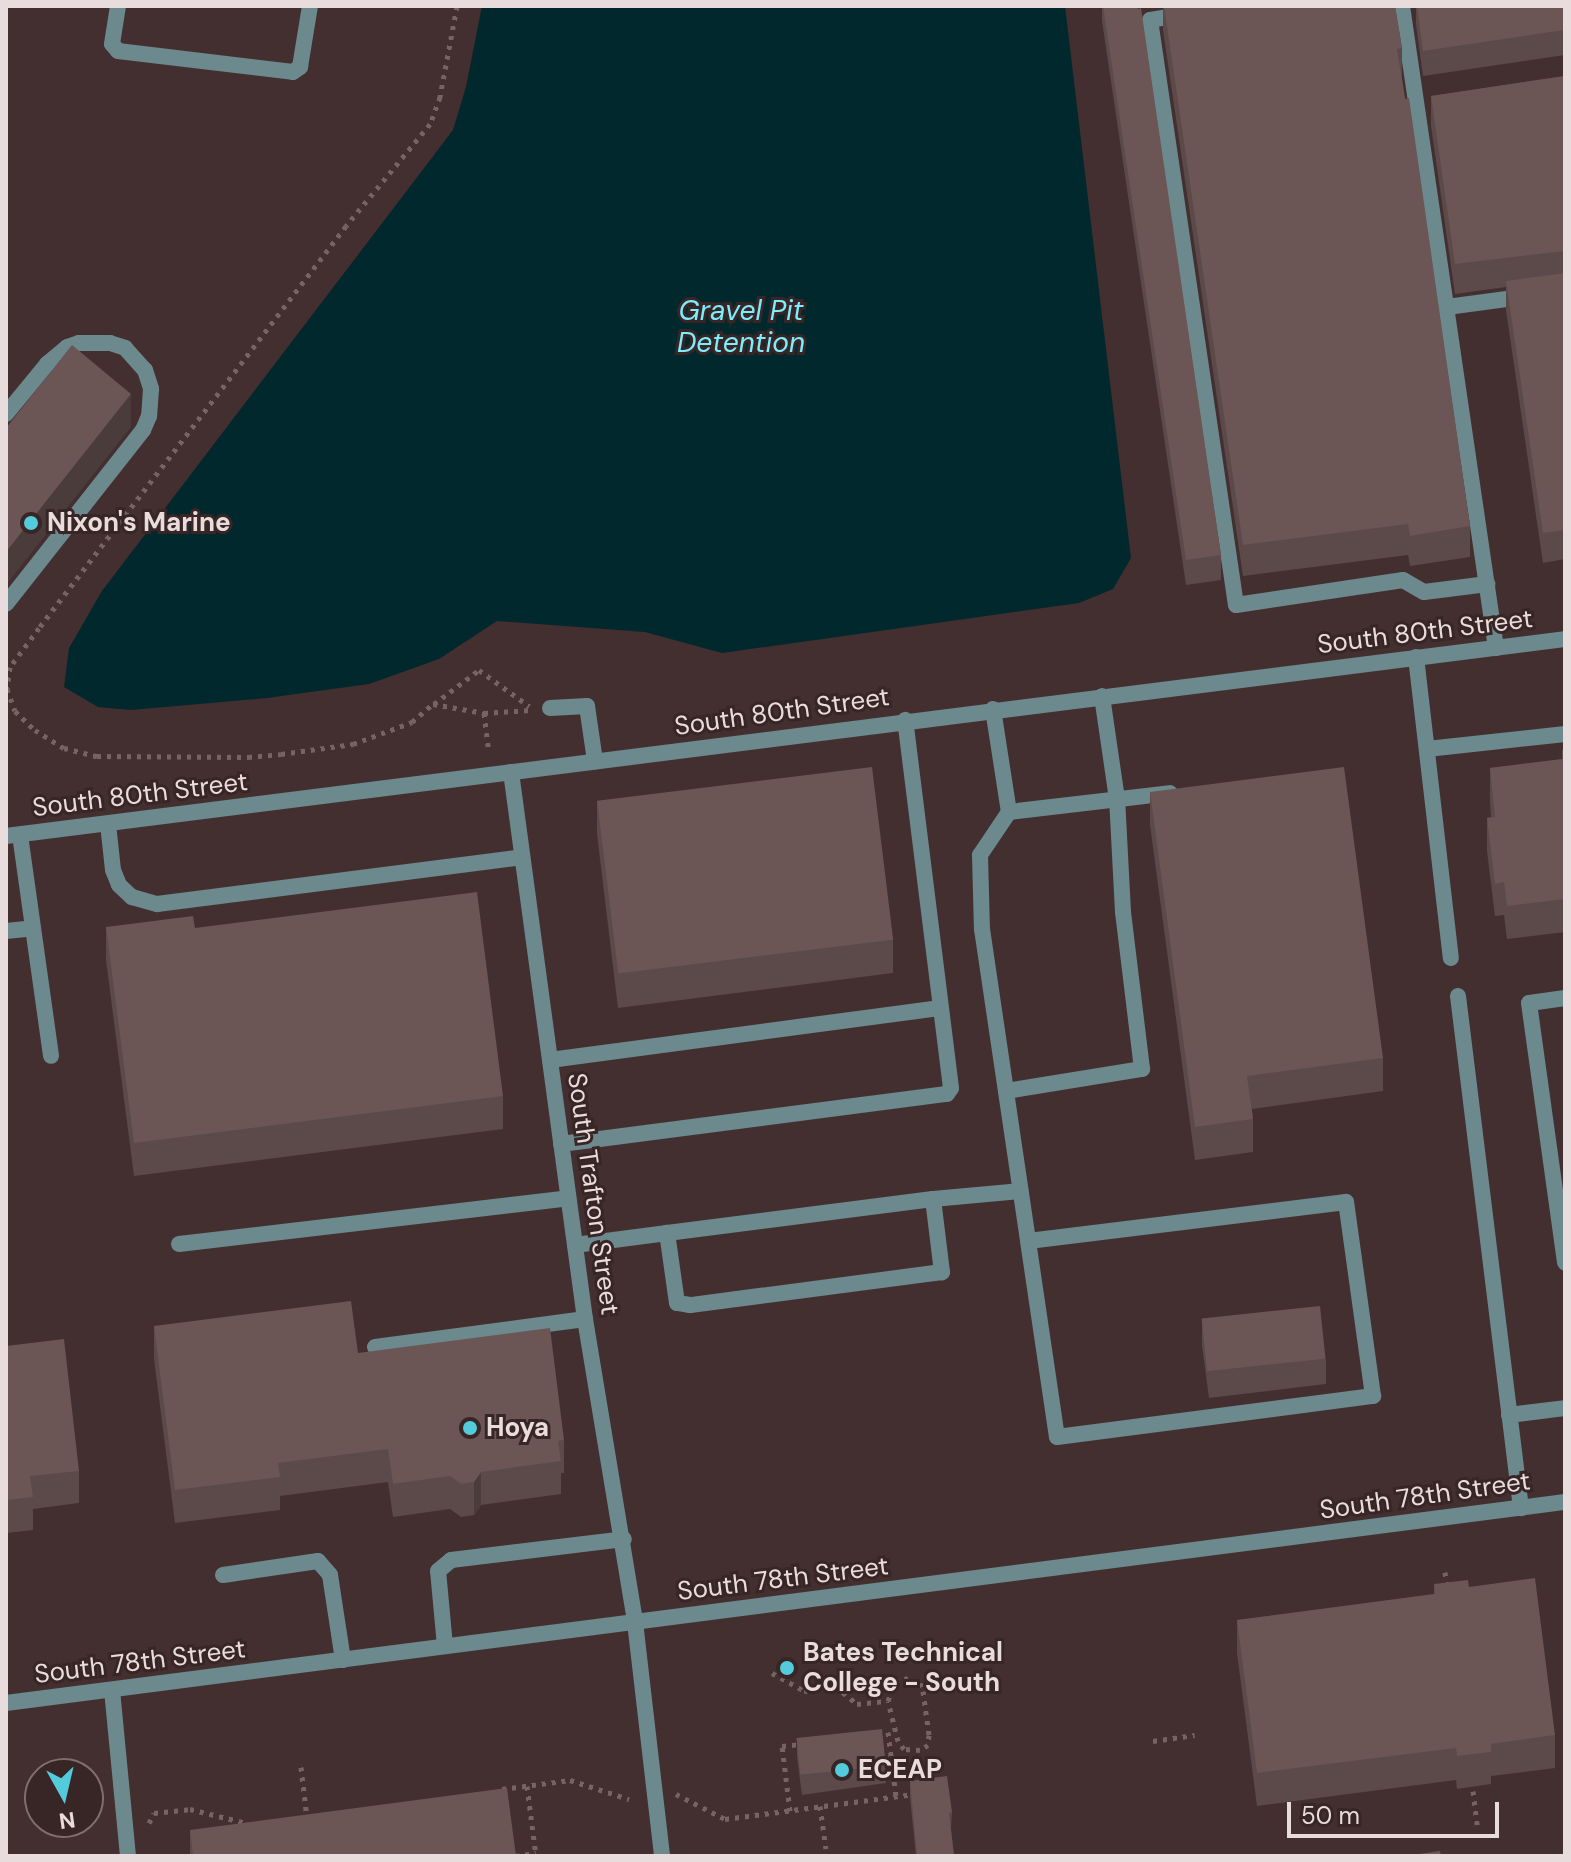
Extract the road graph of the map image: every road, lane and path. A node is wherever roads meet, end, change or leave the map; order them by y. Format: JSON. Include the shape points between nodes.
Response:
{"nodes":[{"id":1,"x":118,"y":6,"type":"edge"},
{"id":2,"x":310,"y":6,"type":"edge"},
{"id":3,"x":457,"y":6,"type":"edge"},
{"id":4,"x":1402,"y":6,"type":"edge"},
{"id":5,"x":1193,"y":14,"type":"edge"},
{"id":6,"x":1565,"y":291,"type":"edge"},
{"id":7,"x":1447,"y":307,"type":"junction"},
{"id":8,"x":6,"y":414,"type":"edge"},
{"id":9,"x":1487,"y":584,"type":"junction"},
{"id":10,"x":6,"y":604,"type":"edge"},
{"id":11,"x":1565,"y":639,"type":"edge"},
{"id":12,"x":1496,"y":648,"type":"junction"},
{"id":13,"x":1416,"y":657,"type":"junction"},
{"id":14,"x":1102,"y":696,"type":"junction"},
{"id":15,"x":433,"y":704,"type":"junction"},
{"id":16,"x":542,"y":709,"type":"junction"},
{"id":17,"x":993,"y":709,"type":"junction"},
{"id":18,"x":484,"y":713,"type":"junction"},
{"id":19,"x":905,"y":720,"type":"junction"},
{"id":20,"x":1565,"y":734,"type":"edge"},
{"id":21,"x":1427,"y":749,"type":"junction"},
{"id":22,"x":489,"y":752,"type":"dead end"},
{"id":23,"x":595,"y":761,"type":"junction"},
{"id":24,"x":511,"y":772,"type":"junction"},
{"id":25,"x":1180,"y":792,"type":"edge"},
{"id":26,"x":1117,"y":799,"type":"junction"},
{"id":27,"x":1009,"y":812,"type":"junction"},
{"id":28,"x":108,"y":824,"type":"junction"},
{"id":29,"x":13,"y":836,"type":"edge"},
{"id":30,"x":522,"y":857,"type":"junction"},
{"id":31,"x":33,"y":928,"type":"junction"},
{"id":32,"x":6,"y":931,"type":"edge"},
{"id":33,"x":1451,"y":958,"type":"dead end"},
{"id":34,"x":1458,"y":996,"type":"dead end"},
{"id":35,"x":1565,"y":998,"type":"edge"},
{"id":36,"x":941,"y":1008,"type":"junction"},
{"id":37,"x":51,"y":1056,"type":"dead end"},
{"id":38,"x":550,"y":1060,"type":"junction"},
{"id":39,"x":1006,"y":1091,"type":"junction"},
{"id":40,"x":561,"y":1144,"type":"junction"},
{"id":41,"x":1021,"y":1191,"type":"junction"},
{"id":42,"x":568,"y":1198,"type":"junction"},
{"id":43,"x":933,"y":1199,"type":"junction"},
{"id":44,"x":667,"y":1233,"type":"junction"},
{"id":45,"x":1028,"y":1241,"type":"junction"},
{"id":46,"x":179,"y":1244,"type":"dead end"},
{"id":47,"x":575,"y":1245,"type":"junction"},
{"id":48,"x":1565,"y":1263,"type":"edge"},
{"id":49,"x":585,"y":1319,"type":"junction"},
{"id":50,"x":375,"y":1347,"type":"edge"},
{"id":51,"x":1565,"y":1408,"type":"edge"},
{"id":52,"x":1509,"y":1415,"type":"junction"},
{"id":53,"x":1565,"y":1502,"type":"edge"},
{"id":54,"x":1521,"y":1508,"type":"junction"},
{"id":55,"x":624,"y":1539,"type":"junction"},
{"id":56,"x":1445,"y":1572,"type":"dead end"},
{"id":57,"x":223,"y":1575,"type":"dead end"},
{"id":58,"x":1448,"y":1599,"type":"edge"},
{"id":59,"x":635,"y":1622,"type":"junction"},
{"id":60,"x":445,"y":1646,"type":"junction"},
{"id":61,"x":343,"y":1660,"type":"junction"},
{"id":62,"x":772,"y":1673,"type":"dead end"},
{"id":63,"x":112,"y":1690,"type":"junction"},
{"id":64,"x":888,"y":1701,"type":"junction"},
{"id":65,"x":6,"y":1703,"type":"edge"},
{"id":66,"x":872,"y":1734,"type":"edge"},
{"id":67,"x":1195,"y":1735,"type":"dead end"},
{"id":68,"x":1153,"y":1741,"type":"dead end"},
{"id":69,"x":812,"y":1742,"type":"edge"},
{"id":70,"x":301,"y":1767,"type":"dead end"},
{"id":71,"x":527,"y":1786,"type":"junction"},
{"id":72,"x":496,"y":1790,"type":"edge"},
{"id":73,"x":1473,"y":1791,"type":"dead end"},
{"id":74,"x":927,"y":1792,"type":"edge"},
{"id":75,"x":674,"y":1793,"type":"dead end"},
{"id":76,"x":896,"y":1796,"type":"junction"},
{"id":77,"x":629,"y":1799,"type":"dead end"},
{"id":78,"x":820,"y":1806,"type":"junction"},
{"id":79,"x":790,"y":1811,"type":"junction"},
{"id":80,"x":322,"y":1813,"type":"edge"},
{"id":81,"x":307,"y":1815,"type":"junction"},
{"id":82,"x":291,"y":1817,"type":"edge"},
{"id":83,"x":260,"y":1821,"type":"edge"},
{"id":84,"x":1478,"y":1829,"type":"dead end"},
{"id":85,"x":150,"y":1830,"type":"dead end"},
{"id":86,"x":308,"y":1831,"type":"edge"},
{"id":87,"x":826,"y":1849,"type":"dead end"},
{"id":88,"x":536,"y":1854,"type":"edge"},
{"id":89,"x":128,"y":1856,"type":"edge"},
{"id":90,"x":515,"y":1856,"type":"edge"},
{"id":91,"x":662,"y":1856,"type":"edge"}],
"edges":[{"from":1,"to":2,"type":"street","via":[[112,44],[118,51],[293,72],[300,67]]},
{"from":3,"to":15,"type":"path","via":[[430,124],[346,226],[10,667],[7,689],[15,711],[35,730],[64,748],[97,756],[248,757],[353,744],[412,722]]},
{"from":4,"to":7,"type":"street","via":[[1424,103]]},
{"from":5,"to":9,"type":"street","via":[[1150,20],[1236,605],[1403,580],[1424,592]]},
{"from":6,"to":7,"type":"street"},
{"from":7,"to":9,"type":"street"},
{"from":8,"to":10,"type":"street","via":[[47,364],[79,343],[125,348],[145,370],[151,389],[143,430]]},
{"from":9,"to":12,"type":"street"},
{"from":11,"to":12,"type":"street","name":"South 80th Street"},
{"from":12,"to":13,"type":"street","name":"South 80th Street"},
{"from":13,"to":14,"type":"street","name":"South 80th Street"},
{"from":13,"to":21,"type":"street"},
{"from":14,"to":17,"type":"street","name":"South 80th Street"},
{"from":14,"to":26,"type":"street"},
{"from":15,"to":16,"type":"path","via":[[479,670]]},
{"from":15,"to":18,"type":"path"},
{"from":16,"to":18,"type":"path"},
{"from":16,"to":23,"type":"street","via":[[587,706]]},
{"from":17,"to":19,"type":"street","name":"South 80th Street"},
{"from":17,"to":27,"type":"street"},
{"from":18,"to":22,"type":"path"},
{"from":19,"to":23,"type":"street","name":"South 80th Street"},
{"from":19,"to":36,"type":"street"},
{"from":20,"to":21,"type":"street"},
{"from":21,"to":33,"type":"street"},
{"from":23,"to":24,"type":"street","name":"South 80th Street"},
{"from":24,"to":28,"type":"street","name":"South 80th Street"},
{"from":24,"to":30,"type":"street","name":"South Trafton Street"},
{"from":25,"to":26,"type":"street"},
{"from":26,"to":27,"type":"street"},
{"from":26,"to":39,"type":"street","via":[[1123,912],[1142,1069]]},
{"from":27,"to":39,"type":"street","via":[[980,855],[982,929]]},
{"from":28,"to":29,"type":"street","name":"South 80th Street"},
{"from":28,"to":30,"type":"street","via":[[119,885],[132,897],[157,904]]},
{"from":29,"to":31,"type":"street"},
{"from":30,"to":38,"type":"street","name":"South Trafton Street"},
{"from":31,"to":32,"type":"street"},
{"from":31,"to":37,"type":"street"},
{"from":34,"to":52,"type":"street"},
{"from":35,"to":48,"type":"street","via":[[1529,1003]]},
{"from":36,"to":38,"type":"street"},
{"from":36,"to":40,"type":"street","via":[[951,1088],[947,1094]]},
{"from":38,"to":40,"type":"street","name":"South Trafton Street"},
{"from":39,"to":41,"type":"street"},
{"from":40,"to":42,"type":"street","name":"South Trafton Street"},
{"from":41,"to":43,"type":"street"},
{"from":41,"to":45,"type":"street"},
{"from":42,"to":46,"type":"street"},
{"from":42,"to":47,"type":"street","name":"South Trafton Street"},
{"from":43,"to":44,"type":"street"},
{"from":43,"to":44,"type":"street","via":[[942,1272],[706,1303],[677,1303]]},
{"from":44,"to":47,"type":"street"},
{"from":45,"to":45,"type":"street","via":[[1057,1437],[1373,1396],[1346,1202]]},
{"from":47,"to":49,"type":"street","name":"South Trafton Street"},
{"from":49,"to":50,"type":"street"},
{"from":49,"to":55,"type":"street","name":"South Trafton Street"},
{"from":51,"to":52,"type":"street"},
{"from":52,"to":54,"type":"street"},
{"from":53,"to":54,"type":"street","name":"South 78th Street"},
{"from":54,"to":59,"type":"street","name":"South 78th Street"},
{"from":55,"to":59,"type":"street","name":"South Trafton Street"},
{"from":55,"to":60,"type":"street","via":[[451,1560],[438,1571]]},
{"from":56,"to":58,"type":"path"},
{"from":57,"to":61,"type":"street","via":[[318,1561],[330,1575]]},
{"from":59,"to":60,"type":"street","name":"South 78th Street"},
{"from":59,"to":91,"type":"street","name":"South Trafton Street"},
{"from":60,"to":61,"type":"street","name":"South 78th Street"},
{"from":61,"to":63,"type":"street","name":"South 78th Street"},
{"from":62,"to":64,"type":"path","via":[[804,1691],[835,1686],[857,1704]]},
{"from":63,"to":65,"type":"street","name":"South 78th Street"},
{"from":63,"to":89,"type":"street"},
{"from":64,"to":64,"type":"path","via":[[904,1749],[928,1745],[920,1683],[895,1681]]},
{"from":66,"to":76,"type":"path","via":[[888,1732]]},
{"from":67,"to":68,"type":"path"},
{"from":69,"to":79,"type":"path","via":[[782,1746]]},
{"from":70,"to":81,"type":"path"},
{"from":71,"to":72,"type":"path"},
{"from":71,"to":77,"type":"path","via":[[570,1780]]},
{"from":71,"to":88,"type":"path"},
{"from":73,"to":84,"type":"path"},
{"from":74,"to":76,"type":"path"},
{"from":75,"to":79,"type":"path","via":[[725,1819]]},
{"from":76,"to":78,"type":"path"},
{"from":78,"to":79,"type":"path"},
{"from":78,"to":87,"type":"path"},
{"from":80,"to":81,"type":"path"},
{"from":81,"to":82,"type":"path"},
{"from":81,"to":86,"type":"path"},
{"from":83,"to":85,"type":"path","via":[[244,1824],[190,1809],[154,1813]]},
{"from":88,"to":90,"type":"path"}]}
